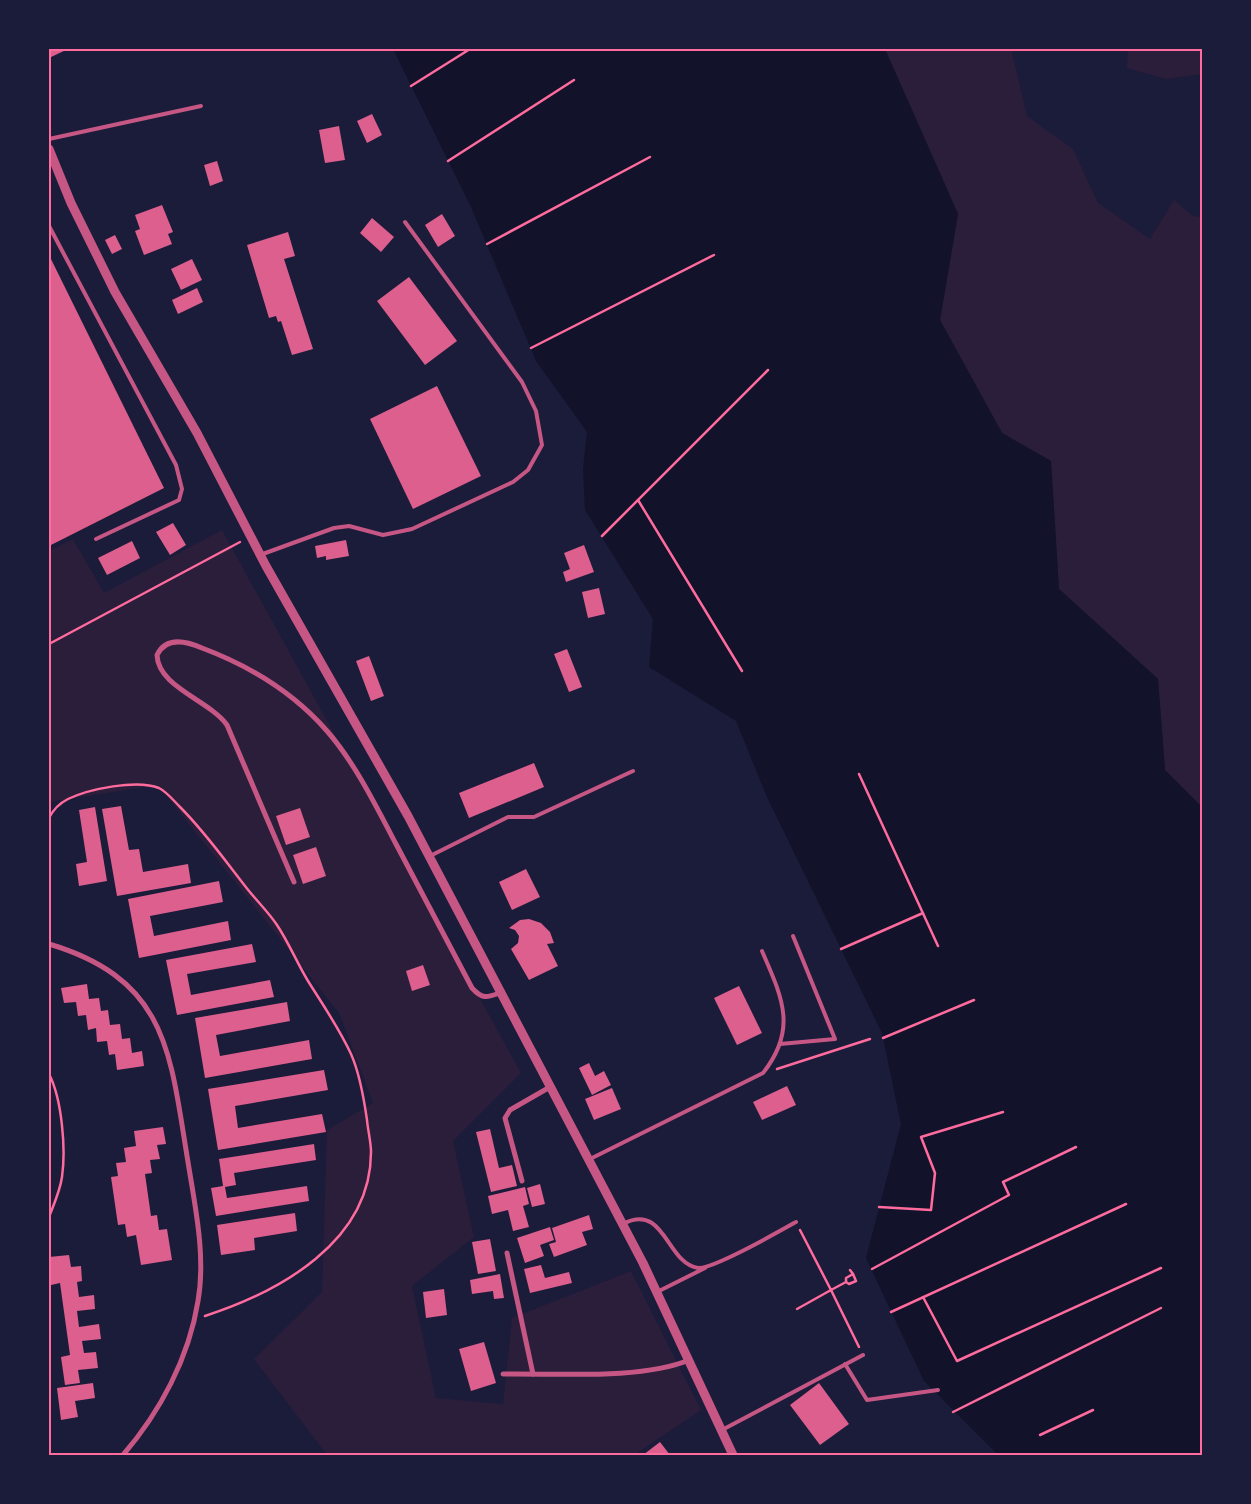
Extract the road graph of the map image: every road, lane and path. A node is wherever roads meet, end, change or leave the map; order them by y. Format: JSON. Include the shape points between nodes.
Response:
{"nodes":[{"id":1,"x":470,"y":49,"type":"edge"},
{"id":2,"x":574,"y":80,"type":"dead end"},
{"id":3,"x":411,"y":86,"type":"dead end"},
{"id":4,"x":201,"y":106,"type":"dead end"},
{"id":5,"x":49,"y":139,"type":"edge"},
{"id":6,"x":49,"y":149,"type":"edge"},
{"id":7,"x":650,"y":157,"type":"dead end"},
{"id":8,"x":448,"y":161,"type":"dead end"},
{"id":9,"x":405,"y":222,"type":"dead end"},
{"id":10,"x":49,"y":226,"type":"edge"},
{"id":11,"x":487,"y":244,"type":"dead end"},
{"id":12,"x":714,"y":255,"type":"dead end"},
{"id":13,"x":531,"y":348,"type":"dead end"},
{"id":14,"x":768,"y":370,"type":"dead end"},
{"id":15,"x":638,"y":500,"type":"junction"},
{"id":16,"x":602,"y":536,"type":"dead end"},
{"id":17,"x":250,"y":537,"type":"junction"},
{"id":18,"x":96,"y":539,"type":"dead end"},
{"id":19,"x":260,"y":555,"type":"junction"},
{"id":20,"x":49,"y":644,"type":"edge"},
{"id":21,"x":742,"y":671,"type":"dead end"},
{"id":22,"x":633,"y":771,"type":"dead end"},
{"id":23,"x":859,"y":774,"type":"dead end"},
{"id":24,"x":49,"y":818,"type":"edge"},
{"id":25,"x":428,"y":857,"type":"junction"},
{"id":26,"x":294,"y":882,"type":"dead end"},
{"id":27,"x":923,"y":913,"type":"junction"},
{"id":28,"x":794,"y":936,"type":"dead end"},
{"id":29,"x":49,"y":944,"type":"edge"},
{"id":30,"x":938,"y":946,"type":"dead end"},
{"id":31,"x":841,"y":949,"type":"dead end"},
{"id":32,"x":762,"y":951,"type":"dead end"},
{"id":33,"x":500,"y":993,"type":"junction"},
{"id":34,"x":974,"y":1000,"type":"dead end"},
{"id":35,"x":884,"y":1038,"type":"dead end"},
{"id":36,"x":870,"y":1039,"type":"dead end"},
{"id":37,"x":780,"y":1044,"type":"junction"},
{"id":38,"x":763,"y":1073,"type":"junction"},
{"id":39,"x":49,"y":1074,"type":"edge"},
{"id":40,"x":550,"y":1087,"type":"junction"},
{"id":41,"x":1003,"y":1112,"type":"dead end"},
{"id":42,"x":1076,"y":1147,"type":"dead end"},
{"id":43,"x":587,"y":1160,"type":"junction"},
{"id":44,"x":522,"y":1181,"type":"dead end"},
{"id":45,"x":1126,"y":1204,"type":"dead end"},
{"id":46,"x":879,"y":1207,"type":"dead end"},
{"id":47,"x":49,"y":1217,"type":"edge"},
{"id":48,"x":796,"y":1222,"type":"joint"},
{"id":49,"x":622,"y":1224,"type":"junction"},
{"id":50,"x":507,"y":1253,"type":"dead end"},
{"id":51,"x":707,"y":1267,"type":"junction"},
{"id":52,"x":1161,"y":1268,"type":"dead end"},
{"id":53,"x":872,"y":1269,"type":"dead end"},
{"id":54,"x":850,"y":1270,"type":"dead end"},
{"id":55,"x":853,"y":1274,"type":"junction"},
{"id":56,"x":846,"y":1282,"type":"junction"},
{"id":57,"x":831,"y":1290,"type":"junction"},
{"id":58,"x":657,"y":1292,"type":"junction"},
{"id":59,"x":923,"y":1297,"type":"junction"},
{"id":60,"x":1161,"y":1308,"type":"dead end"},
{"id":61,"x":797,"y":1309,"type":"dead end"},
{"id":62,"x":891,"y":1312,"type":"dead end"},
{"id":63,"x":194,"y":1320,"type":"junction"},
{"id":64,"x":863,"y":1355,"type":"joint"},
{"id":65,"x":689,"y":1360,"type":"junction"},
{"id":66,"x":845,"y":1364,"type":"junction"},
{"id":67,"x":503,"y":1374,"type":"dead end"},
{"id":68,"x":533,"y":1374,"type":"junction"},
{"id":69,"x":938,"y":1390,"type":"dead end"},
{"id":70,"x":1093,"y":1410,"type":"dead end"},
{"id":71,"x":953,"y":1412,"type":"dead end"},
{"id":72,"x":722,"y":1430,"type":"junction"},
{"id":73,"x":1040,"y":1435,"type":"dead end"},
{"id":74,"x":123,"y":1455,"type":"edge"},
{"id":75,"x":733,"y":1455,"type":"edge"}],
"edges":[{"from":1,"to":3,"type":"path"},
{"from":2,"to":8,"type":"path"},
{"from":4,"to":5,"type":"lane"},
{"from":6,"to":17,"type":"street","via":[[110,283],[197,433]]},
{"from":7,"to":11,"type":"path"},
{"from":9,"to":19,"type":"lane","via":[[522,382],[536,411],[542,445],[528,470],[512,482],[412,529],[383,535],[349,526],[334,528]]},
{"from":10,"to":18,"type":"lane","via":[[176,465],[182,489],[179,500]]},
{"from":12,"to":13,"type":"path"},
{"from":14,"to":15,"type":"path"},
{"from":15,"to":16,"type":"path"},
{"from":15,"to":21,"type":"path"},
{"from":17,"to":19,"type":"street"},
{"from":17,"to":20,"type":"path"},
{"from":19,"to":25,"type":"street"},
{"from":22,"to":25,"type":"lane","via":[[534,817],[508,817]]},
{"from":23,"to":27,"type":"path"},
{"from":24,"to":63,"type":"path","via":[[67,799],[105,788],[144,785],[159,788],[172,798],[211,840],[277,925],[330,1014],[354,1065],[364,1101],[371,1152],[364,1190],[353,1216],[339,1237],[311,1264],[282,1284]]},
{"from":25,"to":33,"type":"street"},
{"from":26,"to":33,"type":"street","via":[[227,725],[218,714],[170,681],[160,670],[157,655],[165,644],[173,641],[192,644],[240,663],[274,684],[315,719],[338,745],[379,812],[472,988],[480,997]]},
{"from":27,"to":30,"type":"path"},
{"from":27,"to":31,"type":"path"},
{"from":28,"to":37,"type":"lane","via":[[836,1039]]},
{"from":29,"to":63,"type":"street","via":[[79,953],[113,974],[145,1006],[166,1046],[199,1240],[201,1268]]},
{"from":32,"to":37,"type":"lane","via":[[784,1008]]},
{"from":33,"to":40,"type":"street"},
{"from":34,"to":35,"type":"path"},
{"from":36,"to":38,"type":"path"},
{"from":37,"to":38,"type":"lane"},
{"from":38,"to":43,"type":"lane"},
{"from":39,"to":47,"type":"path","via":[[59,1107],[62,1176]]},
{"from":40,"to":43,"type":"street"},
{"from":40,"to":44,"type":"street","via":[[510,1110],[505,1118]]},
{"from":41,"to":46,"type":"path","via":[[921,1137],[935,1172],[930,1210]]},
{"from":42,"to":53,"type":"path","via":[[1003,1182],[1009,1195]]},
{"from":43,"to":49,"type":"street"},
{"from":45,"to":59,"type":"path"},
{"from":48,"to":51,"type":"lane"},
{"from":48,"to":57,"type":"path"},
{"from":49,"to":51,"type":"lane","via":[[633,1218],[643,1218],[690,1264],[698,1268]]},
{"from":49,"to":58,"type":"street"},
{"from":50,"to":68,"type":"street"},
{"from":51,"to":58,"type":"lane"},
{"from":52,"to":59,"type":"path","via":[[957,1361]]},
{"from":54,"to":55,"type":"path"},
{"from":55,"to":56,"type":"path","via":[[846,1278]]},
{"from":55,"to":56,"type":"path","via":[[857,1282]]},
{"from":56,"to":57,"type":"path"},
{"from":57,"to":61,"type":"path"},
{"from":57,"to":64,"type":"path"},
{"from":58,"to":65,"type":"street"},
{"from":59,"to":62,"type":"path"},
{"from":60,"to":71,"type":"path"},
{"from":63,"to":74,"type":"street","via":[[165,1396]]},
{"from":64,"to":66,"type":"lane"},
{"from":65,"to":68,"type":"street","via":[[635,1372]]},
{"from":65,"to":72,"type":"street"},
{"from":66,"to":69,"type":"lane","via":[[867,1400]]},
{"from":66,"to":72,"type":"lane"},
{"from":67,"to":68,"type":"street"},
{"from":70,"to":73,"type":"path"},
{"from":72,"to":75,"type":"street"}]}
